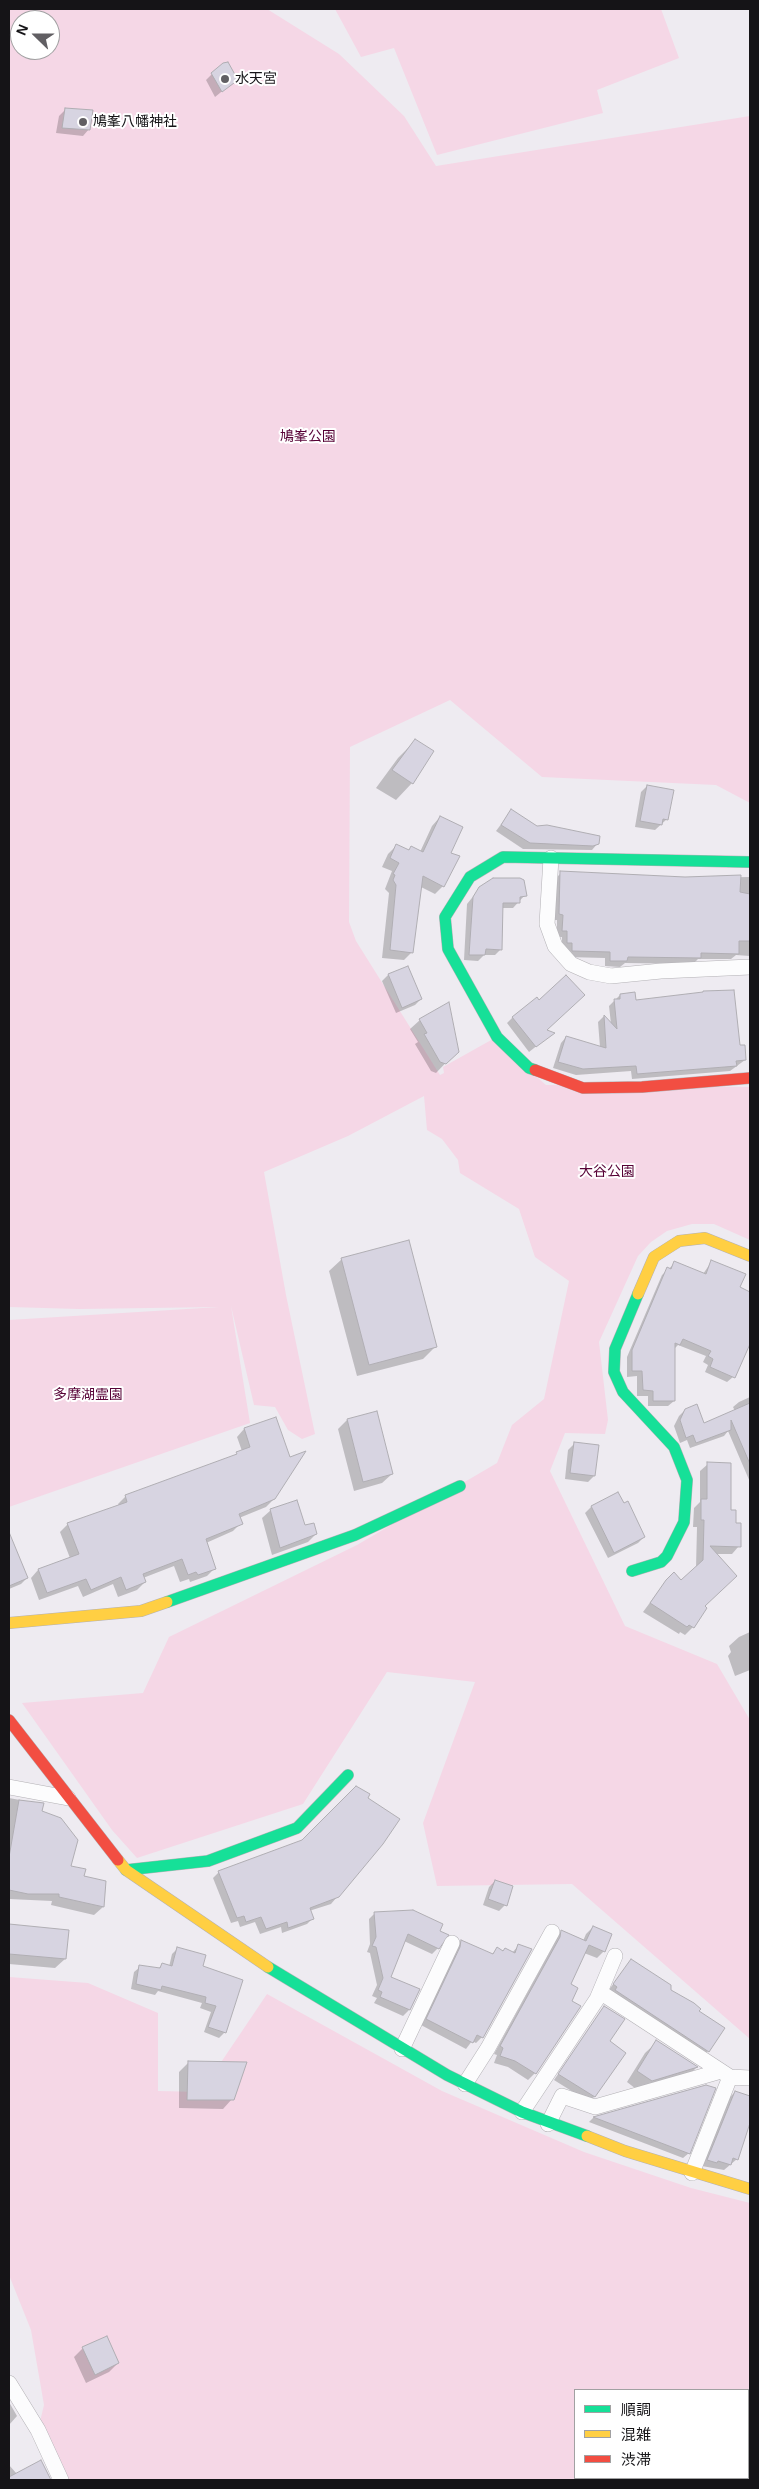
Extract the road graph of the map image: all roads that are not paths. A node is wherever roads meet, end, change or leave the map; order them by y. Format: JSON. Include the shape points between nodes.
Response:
{"nodes":[{"id":1,"x":551,"y":858,"type":"junction"},
{"id":2,"x":750,"y":862,"type":"edge"},
{"id":3,"x":750,"y":967,"type":"edge"},
{"id":4,"x":750,"y":1078,"type":"edge"},
{"id":5,"x":750,"y":1256,"type":"edge"},
{"id":6,"x":460,"y":1486,"type":"dead end"},
{"id":7,"x":632,"y":1571,"type":"dead end"},
{"id":8,"x":9,"y":1623,"type":"edge"},
{"id":9,"x":9,"y":1720,"type":"edge"},
{"id":10,"x":348,"y":1775,"type":"dead end"},
{"id":11,"x":9,"y":1787,"type":"edge"},
{"id":12,"x":68,"y":1798,"type":"junction"},
{"id":13,"x":126,"y":1870,"type":"junction"},
{"id":14,"x":552,"y":1932,"type":"dead end"},
{"id":15,"x":452,"y":1943,"type":"dead end"},
{"id":16,"x":615,"y":1956,"type":"dead end"},
{"id":17,"x":600,"y":1992,"type":"junction"},
{"id":18,"x":402,"y":2049,"type":"junction"},
{"id":19,"x":726,"y":2074,"type":"junction"},
{"id":20,"x":750,"y":2078,"type":"edge"},
{"id":21,"x":465,"y":2084,"type":"junction"},
{"id":22,"x":522,"y":2112,"type":"junction"},
{"id":23,"x":548,"y":2124,"type":"junction"},
{"id":24,"x":692,"y":2173,"type":"junction"},
{"id":25,"x":750,"y":2189,"type":"edge"},
{"id":26,"x":9,"y":2383,"type":"edge"},
{"id":27,"x":61,"y":2480,"type":"edge"}],
"edges":[{"from":1,"to":2,"type":"street"},
{"from":1,"to":3,"type":"street","via":[[547,924],[555,946],[571,964],[611,976]]},
{"from":1,"to":4,"type":"street","via":[[503,857],[470,877],[445,917],[448,949],[497,1037],[528,1068],[583,1088],[642,1087]]},
{"from":5,"to":7,"type":"street","via":[[705,1238],[679,1241],[654,1257],[615,1349],[614,1372],[623,1392],[674,1447],[686,1480],[684,1522],[668,1556],[661,1562]]},
{"from":6,"to":8,"type":"street","via":[[355,1535],[141,1611]]},
{"from":9,"to":12,"type":"street"},
{"from":10,"to":13,"type":"street","via":[[296,1828],[208,1861]]},
{"from":11,"to":12,"type":"street"},
{"from":12,"to":13,"type":"street"},
{"from":13,"to":18,"type":"street","via":[[243,1952]]},
{"from":14,"to":21,"type":"street"},
{"from":15,"to":18,"type":"street"},
{"from":16,"to":17,"type":"street"},
{"from":17,"to":19,"type":"street"},
{"from":17,"to":22,"type":"street"},
{"from":18,"to":21,"type":"street"},
{"from":19,"to":20,"type":"street"},
{"from":19,"to":23,"type":"street","via":[[595,2107],[562,2096]]},
{"from":19,"to":24,"type":"street"},
{"from":21,"to":22,"type":"street"},
{"from":22,"to":23,"type":"street"},
{"from":23,"to":24,"type":"street"},
{"from":24,"to":25,"type":"street"},
{"from":26,"to":27,"type":"street","via":[[38,2430]]}]}
